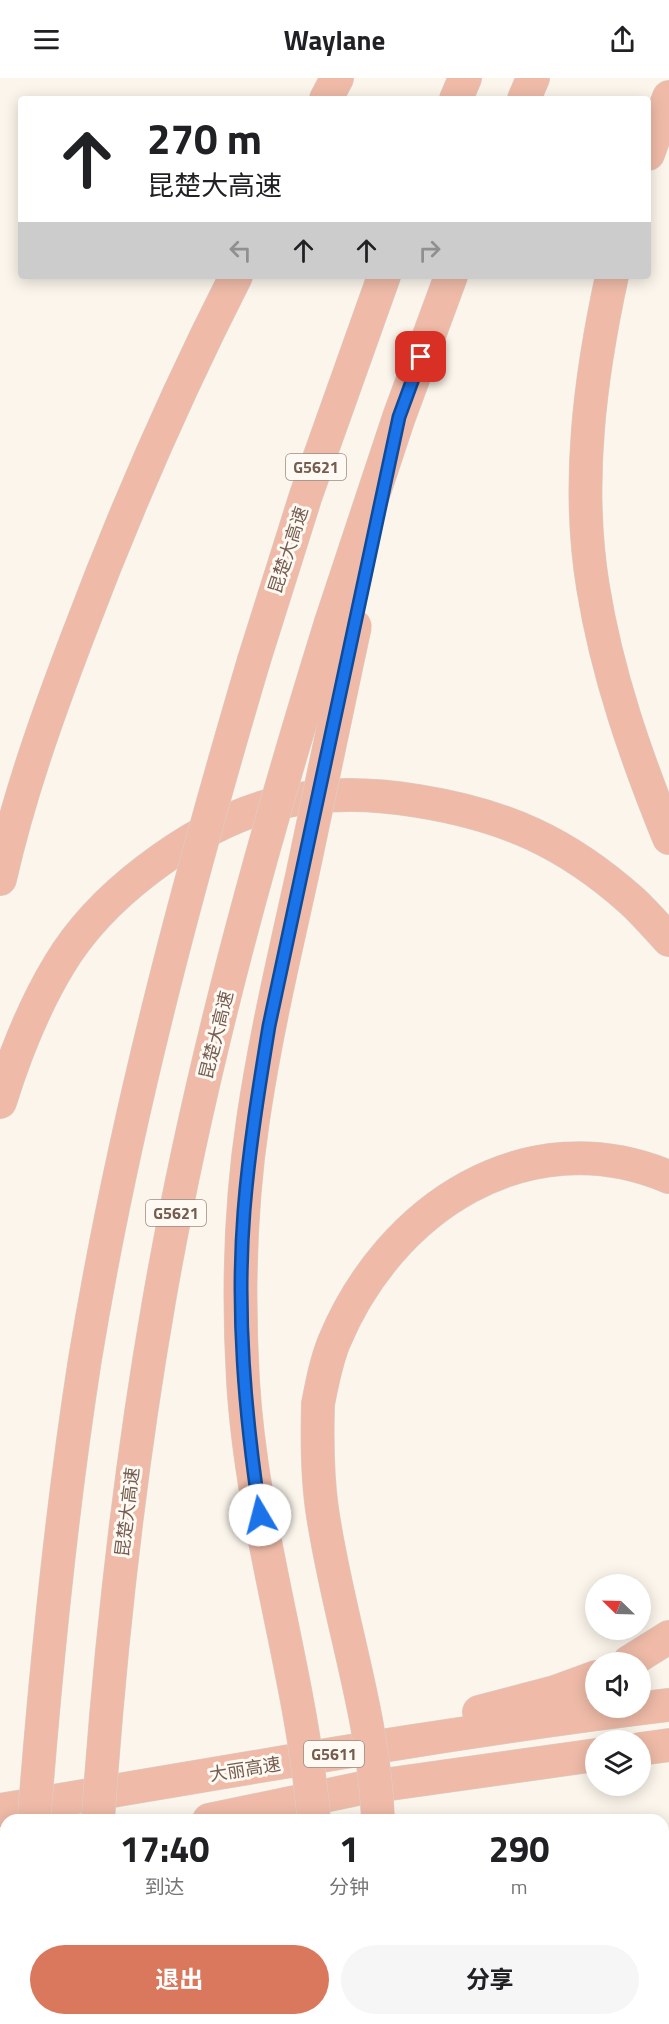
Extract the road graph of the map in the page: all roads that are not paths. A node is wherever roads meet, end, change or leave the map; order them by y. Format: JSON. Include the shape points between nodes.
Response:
{"nodes":[{"id":1,"x":337,"y":78,"type":"edge"},
{"id":2,"x":465,"y":78,"type":"edge"},
{"id":3,"x":533,"y":78,"type":"edge"},
{"id":4,"x":328,"y":96,"type":"edge"},
{"id":5,"x":457,"y":96,"type":"edge"},
{"id":6,"x":525,"y":96,"type":"edge"},
{"id":7,"x":669,"y":97,"type":"edge"},
{"id":8,"x":651,"y":146,"type":"edge"},
{"id":9,"x":235,"y":279,"type":"edge"},
{"id":10,"x":383,"y":279,"type":"edge"},
{"id":11,"x":451,"y":279,"type":"edge"},
{"id":12,"x":611,"y":279,"type":"edge"},
{"id":13,"x":343,"y":624,"type":"junction"},
{"id":14,"x":669,"y":838,"type":"edge"},
{"id":15,"x":0,"y":879,"type":"edge"},
{"id":16,"x":669,"y":940,"type":"edge"},
{"id":17,"x":0,"y":1102,"type":"edge"},
{"id":18,"x":669,"y":1178,"type":"edge"},
{"id":19,"x":669,"y":1637,"type":"edge"},
{"id":20,"x":645,"y":1652,"type":"edge"},
{"id":21,"x":585,"y":1681,"type":"edge"},
{"id":22,"x":669,"y":1705,"type":"edge"},
{"id":23,"x":669,"y":1745,"type":"edge"},
{"id":24,"x":651,"y":1747,"type":"edge"},
{"id":25,"x":350,"y":1752,"type":"junction"},
{"id":26,"x":585,"y":1757,"type":"edge"},
{"id":27,"x":0,"y":1810,"type":"edge"},
{"id":28,"x":34,"y":1814,"type":"edge"},
{"id":29,"x":98,"y":1814,"type":"edge"},
{"id":30,"x":237,"y":1814,"type":"edge"},
{"id":31,"x":313,"y":1814,"type":"edge"},
{"id":32,"x":377,"y":1814,"type":"edge"}],
"edges":[{"from":1,"to":4,"type":"highway"},
{"from":2,"to":5,"type":"highway"},
{"from":3,"to":6,"type":"highway"},
{"from":7,"to":8,"type":"highway"},
{"from":9,"to":15,"type":"highway","via":[[148,462],[107,560],[38,745]]},
{"from":10,"to":28,"type":"highway","name":"昆楚大高速","number":"G5621","bridge":true,"via":[[306,495],[254,660],[153,1027],[105,1251],[82,1381],[56,1567]]},
{"from":11,"to":13,"type":"highway","via":[[399,417]]},
{"from":12,"to":14,"type":"highway","via":[[594,368],[586,460],[592,585],[620,706]]},
{"from":13,"to":29,"type":"highway","name":"昆楚大高速","number":"G5621","bridge":true,"via":[[285,778],[202,1091],[160,1297],[127,1505]]},
{"from":13,"to":31,"type":"highway","bridge":true,"via":[[252,1124],[242,1271],[243,1383],[248,1435],[303,1736]]},
{"from":16,"to":17,"type":"highway","via":[[595,870],[553,842],[507,822],[434,803],[370,795],[320,795],[268,805],[222,822],[175,848],[130,882],[91,921],[59,964],[34,1009]]},
{"from":18,"to":32,"type":"highway","bridge":true,"via":[[611,1161],[575,1159],[521,1165],[469,1185],[406,1235],[380,1264],[333,1344],[318,1404],[322,1508],[363,1701]]},
{"from":19,"to":20,"type":"highway"},
{"from":21,"to":25,"type":"highway"},
{"from":22,"to":25,"type":"highway","name":"大丽高速","number":"G5611"},
{"from":23,"to":24,"type":"highway"},
{"from":25,"to":27,"type":"highway","name":"大丽高速","number":"G5611"},
{"from":26,"to":30,"type":"highway","number":"G5611","via":[[362,1788]]}]}
